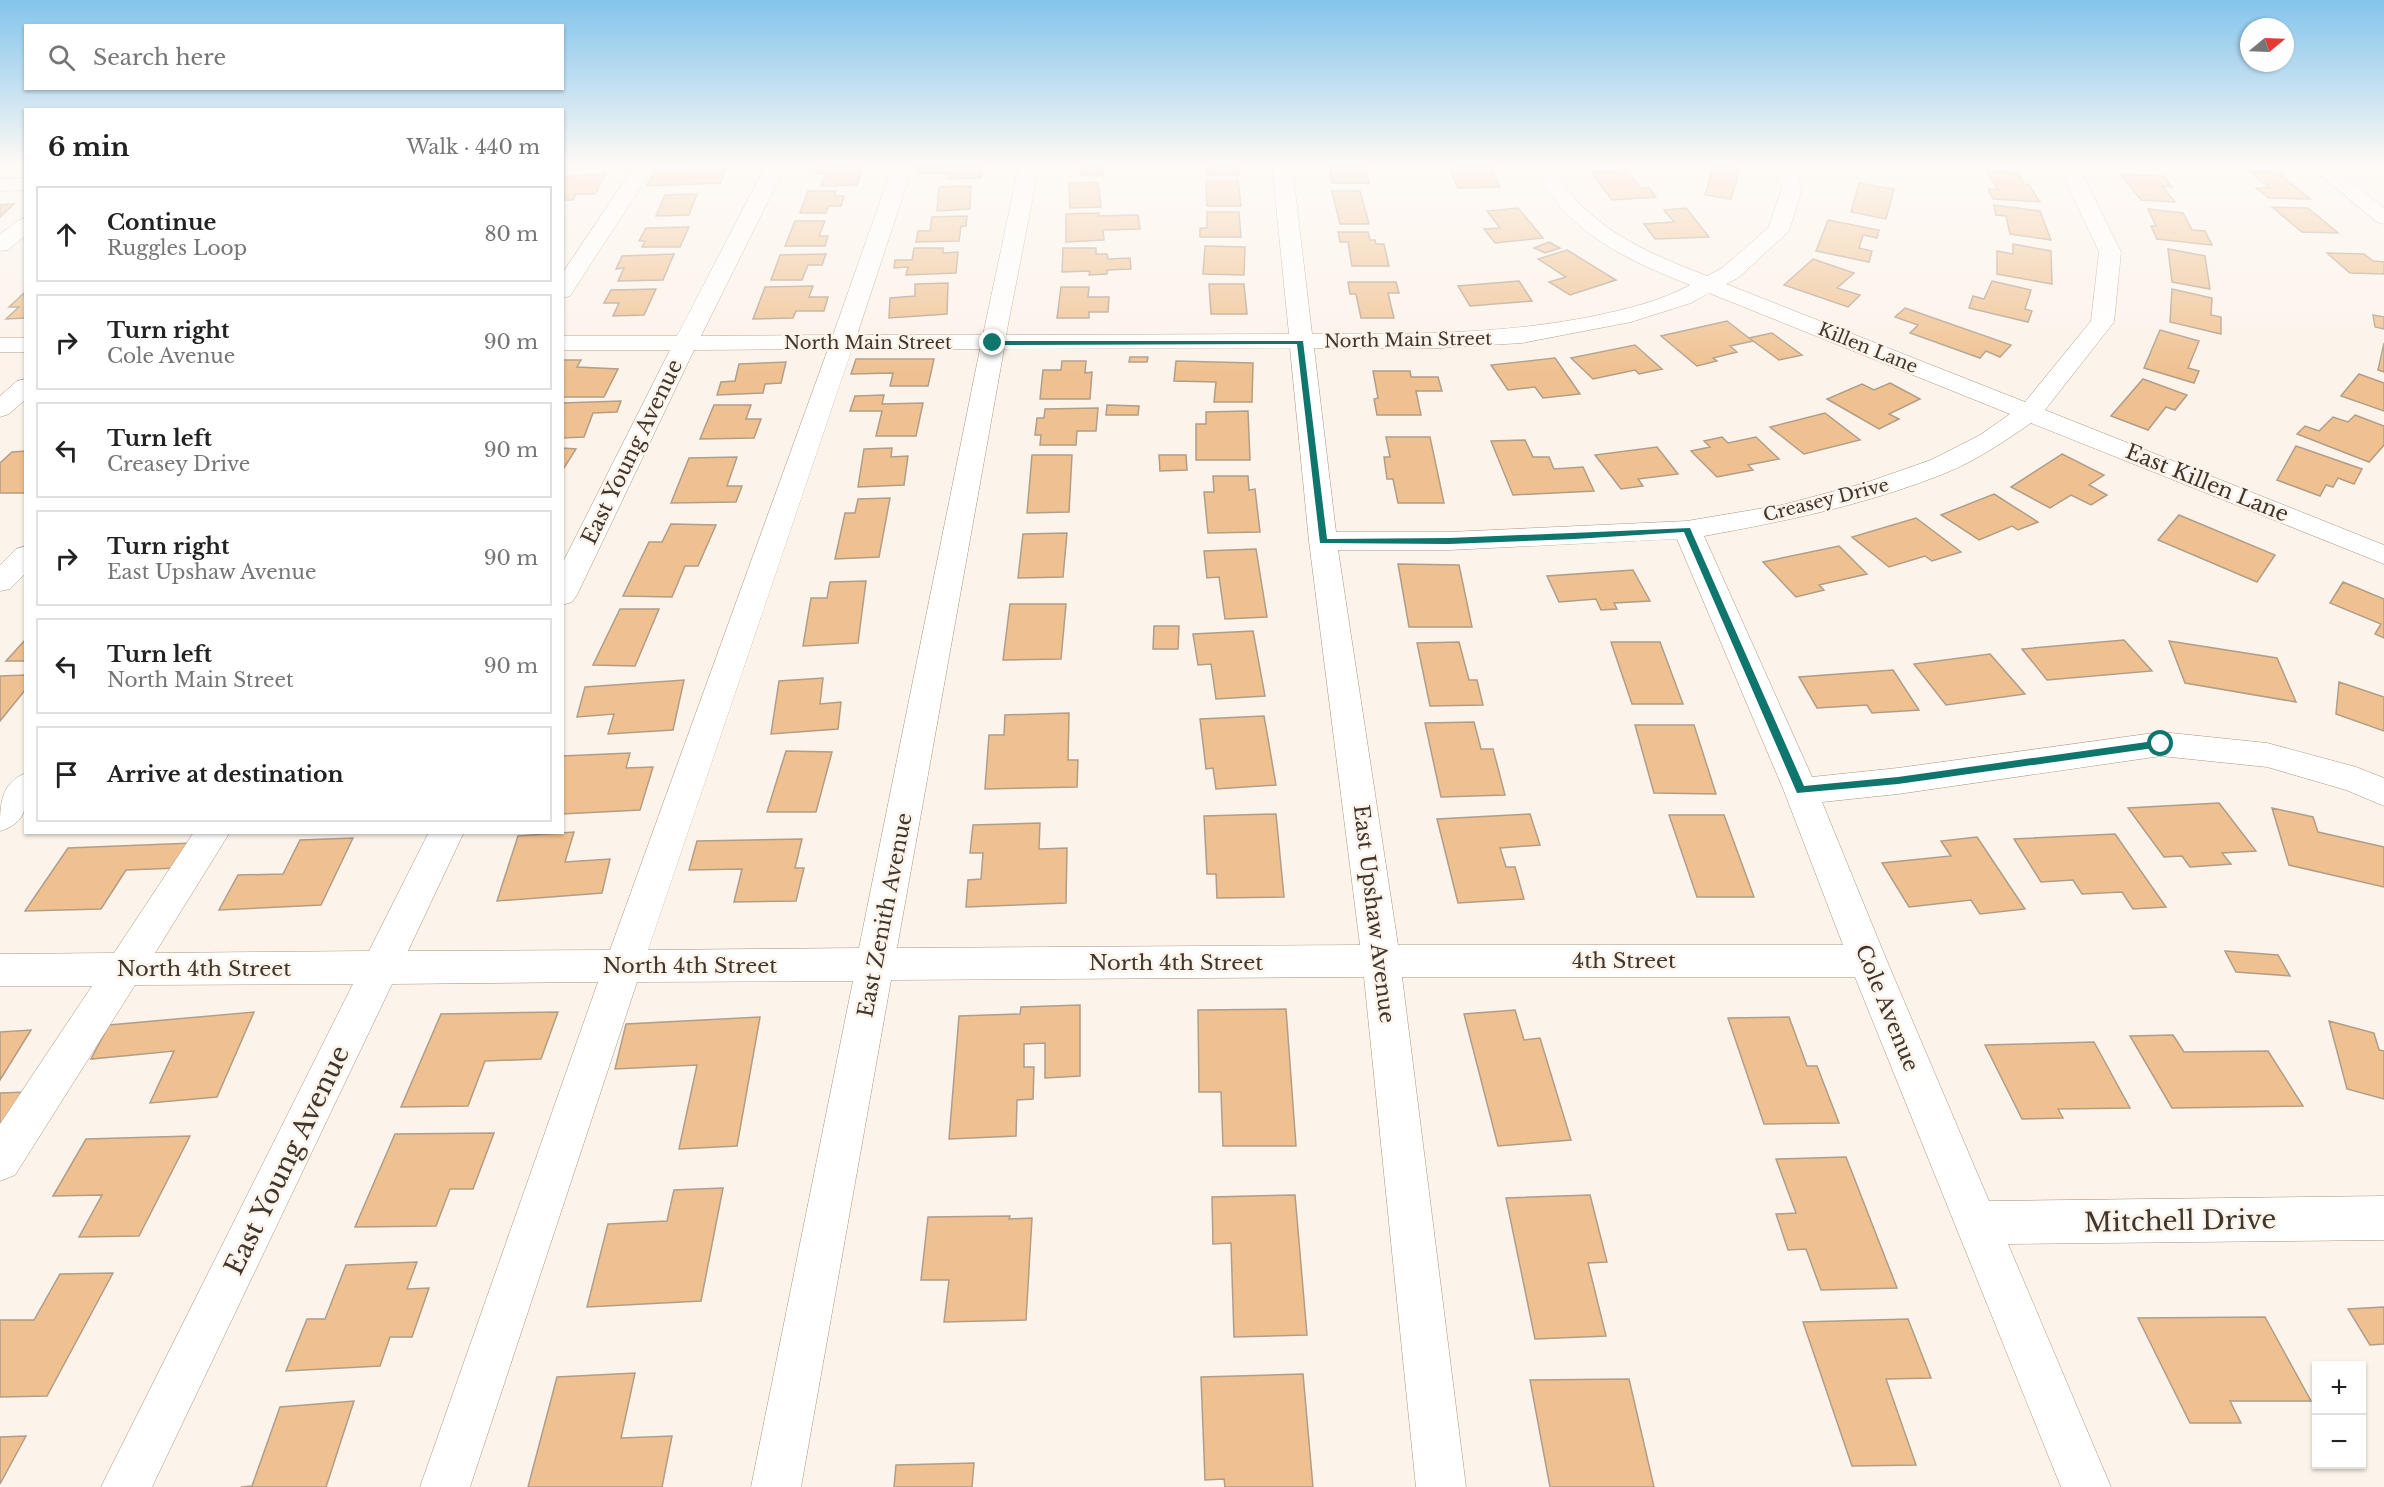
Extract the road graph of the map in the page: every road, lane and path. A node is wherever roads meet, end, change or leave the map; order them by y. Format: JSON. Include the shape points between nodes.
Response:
{"nodes":[{"id":1,"x":13,"y":234,"type":"edge"},
{"id":2,"x":599,"y":234,"type":"edge"},
{"id":3,"x":741,"y":234,"type":"edge"},
{"id":4,"x":879,"y":234,"type":"edge"},
{"id":5,"x":1015,"y":234,"type":"edge"},
{"id":6,"x":1289,"y":234,"type":"edge"},
{"id":7,"x":1604,"y":234,"type":"edge"},
{"id":8,"x":1774,"y":234,"type":"edge"},
{"id":9,"x":2102,"y":234,"type":"edge"},
{"id":10,"x":0,"y":245,"type":"edge"},
{"id":11,"x":1706,"y":285,"type":"junction"},
{"id":12,"x":564,"y":288,"type":"edge"},
{"id":13,"x":1301,"y":342,"type":"junction"},
{"id":14,"x":564,"y":343,"type":"edge"},
{"id":15,"x":685,"y":343,"type":"junction"},
{"id":16,"x":841,"y":343,"type":"junction"},
{"id":17,"x":993,"y":343,"type":"junction"},
{"id":18,"x":0,"y":345,"type":"edge"},
{"id":19,"x":24,"y":345,"type":"edge"},
{"id":20,"x":24,"y":388,"type":"edge"},
{"id":21,"x":0,"y":409,"type":"edge"},
{"id":22,"x":2030,"y":412,"type":"junction"},
{"id":23,"x":1687,"y":530,"type":"junction"},
{"id":24,"x":1323,"y":541,"type":"junction"},
{"id":25,"x":2384,"y":555,"type":"edge"},
{"id":26,"x":24,"y":557,"type":"edge"},
{"id":27,"x":0,"y":582,"type":"edge"},
{"id":28,"x":564,"y":591,"type":"edge"},
{"id":29,"x":24,"y":788,"type":"edge"},
{"id":30,"x":1801,"y":790,"type":"junction"},
{"id":31,"x":2384,"y":793,"type":"edge"},
{"id":32,"x":0,"y":818,"type":"edge"},
{"id":33,"x":212,"y":834,"type":"edge"},
{"id":34,"x":446,"y":834,"type":"edge"},
{"id":35,"x":1381,"y":961,"type":"junction"},
{"id":36,"x":1868,"y":961,"type":"junction"},
{"id":37,"x":875,"y":965,"type":"junction"},
{"id":38,"x":623,"y":967,"type":"junction"},
{"id":39,"x":381,"y":968,"type":"junction"},
{"id":40,"x":123,"y":969,"type":"junction"},
{"id":41,"x":0,"y":970,"type":"edge"},
{"id":42,"x":0,"y":1161,"type":"edge"},
{"id":43,"x":2384,"y":1218,"type":"edge"},
{"id":44,"x":1977,"y":1223,"type":"junction"},
{"id":45,"x":126,"y":1487,"type":"edge"},
{"id":46,"x":445,"y":1487,"type":"edge"},
{"id":47,"x":776,"y":1487,"type":"edge"},
{"id":48,"x":1441,"y":1487,"type":"edge"},
{"id":49,"x":2086,"y":1487,"type":"edge"}],
"edges":[{"from":1,"to":10,"type":"street"},
{"from":2,"to":12,"type":"street"},
{"from":3,"to":15,"type":"street","name":"East Young Avenue"},
{"from":4,"to":16,"type":"street"},
{"from":5,"to":17,"type":"street","name":"East Zenith Avenue"},
{"from":6,"to":13,"type":"street","name":"East Upshaw Avenue"},
{"from":7,"to":11,"type":"street","name":"Killen Lane","via":[[1651,262]]},
{"from":8,"to":11,"type":"street","name":"North Main Street","via":[[1730,273]]},
{"from":9,"to":22,"type":"street","name":"Creasey Drive","via":[[2110,252],[2102,322]]},
{"from":11,"to":13,"type":"street","name":"North Main Street","via":[[1623,317],[1522,336]]},
{"from":11,"to":22,"type":"street","name":"Killen Lane"},
{"from":13,"to":17,"type":"street","name":"North Main Street"},
{"from":13,"to":24,"type":"street","name":"East Upshaw Avenue"},
{"from":14,"to":15,"type":"street","name":"North Main Street"},
{"from":15,"to":16,"type":"street","name":"North Main Street"},
{"from":15,"to":28,"type":"street","name":"East Young Avenue"},
{"from":16,"to":17,"type":"street","name":"North Main Street"},
{"from":16,"to":38,"type":"street"},
{"from":17,"to":37,"type":"street","name":"East Zenith Avenue"},
{"from":18,"to":19,"type":"street"},
{"from":20,"to":21,"type":"street"},
{"from":22,"to":23,"type":"street","name":"Creasey Drive","via":[[1941,466],[1875,489],[1783,513]]},
{"from":22,"to":25,"type":"street","name":"East Killen Lane"},
{"from":23,"to":24,"type":"street","name":"Creasey Drive","via":[[1449,541]]},
{"from":23,"to":30,"type":"street","name":"Cole Avenue"},
{"from":24,"to":35,"type":"street","name":"East Upshaw Avenue"},
{"from":26,"to":27,"type":"street"},
{"from":29,"to":32,"type":"street"},
{"from":30,"to":31,"type":"street","via":[[1898,781],[2161,744],[2267,755],[2356,780]]},
{"from":30,"to":36,"type":"street","name":"Cole Avenue"},
{"from":33,"to":40,"type":"street"},
{"from":34,"to":39,"type":"street","name":"East Young Avenue"},
{"from":35,"to":36,"type":"street","name":"4th Street"},
{"from":35,"to":37,"type":"street","name":"North 4th Street"},
{"from":35,"to":48,"type":"street","name":"East Upshaw Avenue"},
{"from":36,"to":44,"type":"street","name":"Cole Avenue"},
{"from":37,"to":38,"type":"street","name":"North 4th Street"},
{"from":37,"to":47,"type":"street","name":"East Zenith Avenue"},
{"from":38,"to":39,"type":"street","name":"North 4th Street"},
{"from":38,"to":46,"type":"street"},
{"from":39,"to":40,"type":"street","name":"North 4th Street"},
{"from":39,"to":45,"type":"street","name":"East Young Avenue"},
{"from":40,"to":41,"type":"street","name":"North 4th Street"},
{"from":40,"to":42,"type":"street"},
{"from":43,"to":44,"type":"street","name":"Mitchell Drive"},
{"from":44,"to":49,"type":"street","name":"Cole Avenue"}]}
